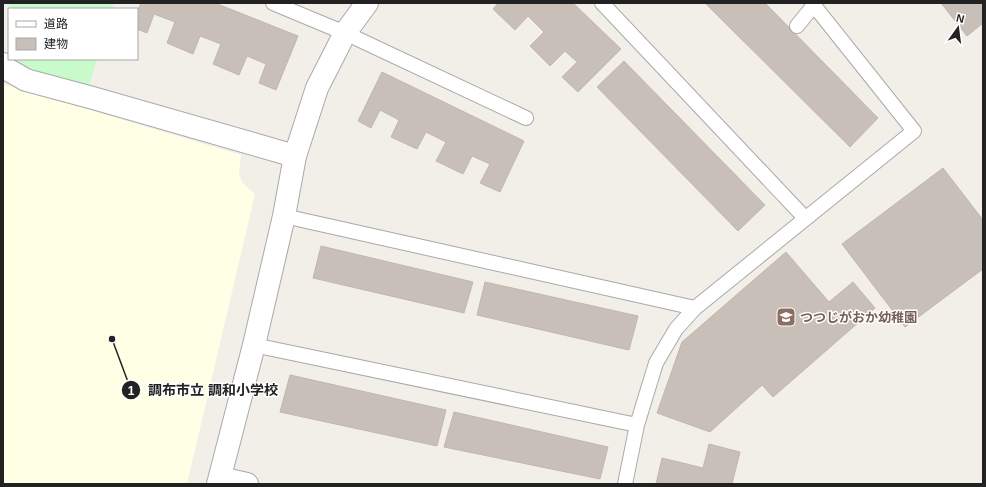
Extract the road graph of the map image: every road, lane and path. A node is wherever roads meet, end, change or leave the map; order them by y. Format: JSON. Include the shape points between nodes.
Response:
{"nodes":[{"id":1,"x":273,"y":3,"type":"edge"},
{"id":2,"x":367,"y":3,"type":"edge"},
{"id":3,"x":602,"y":3,"type":"edge"},
{"id":4,"x":813,"y":4,"type":"edge"},
{"id":5,"x":797,"y":26,"type":"dead end"},
{"id":6,"x":345,"y":33,"type":"junction"},
{"id":7,"x":3,"y":64,"type":"edge"},
{"id":8,"x":526,"y":118,"type":"dead end"},
{"id":9,"x":295,"y":156,"type":"junction"},
{"id":10,"x":284,"y":216,"type":"junction"},
{"id":11,"x":805,"y":218,"type":"junction"},
{"id":12,"x":694,"y":308,"type":"junction"},
{"id":13,"x":254,"y":344,"type":"junction"},
{"id":14,"x":637,"y":425,"type":"junction"},
{"id":15,"x":219,"y":481,"type":"edge"},
{"id":16,"x":247,"y":484,"type":"edge"},
{"id":17,"x":625,"y":484,"type":"edge"}],
"edges":[{"from":1,"to":6,"type":"lane"},
{"from":2,"to":6,"type":"street"},
{"from":3,"to":11,"type":"lane"},
{"from":4,"to":5,"type":"lane"},
{"from":4,"to":11,"type":"lane","via":[[914,131]]},
{"from":6,"to":8,"type":"lane"},
{"from":6,"to":9,"type":"street","via":[[317,88]]},
{"from":7,"to":9,"type":"street","via":[[5,68],[26,80]]},
{"from":9,"to":10,"type":"street"},
{"from":10,"to":12,"type":"lane"},
{"from":10,"to":13,"type":"street"},
{"from":11,"to":12,"type":"lane"},
{"from":12,"to":14,"type":"lane","via":[[676,329],[656,364]]},
{"from":13,"to":14,"type":"lane"},
{"from":13,"to":15,"type":"street"},
{"from":14,"to":17,"type":"lane"},
{"from":15,"to":16,"type":"street"}]}
